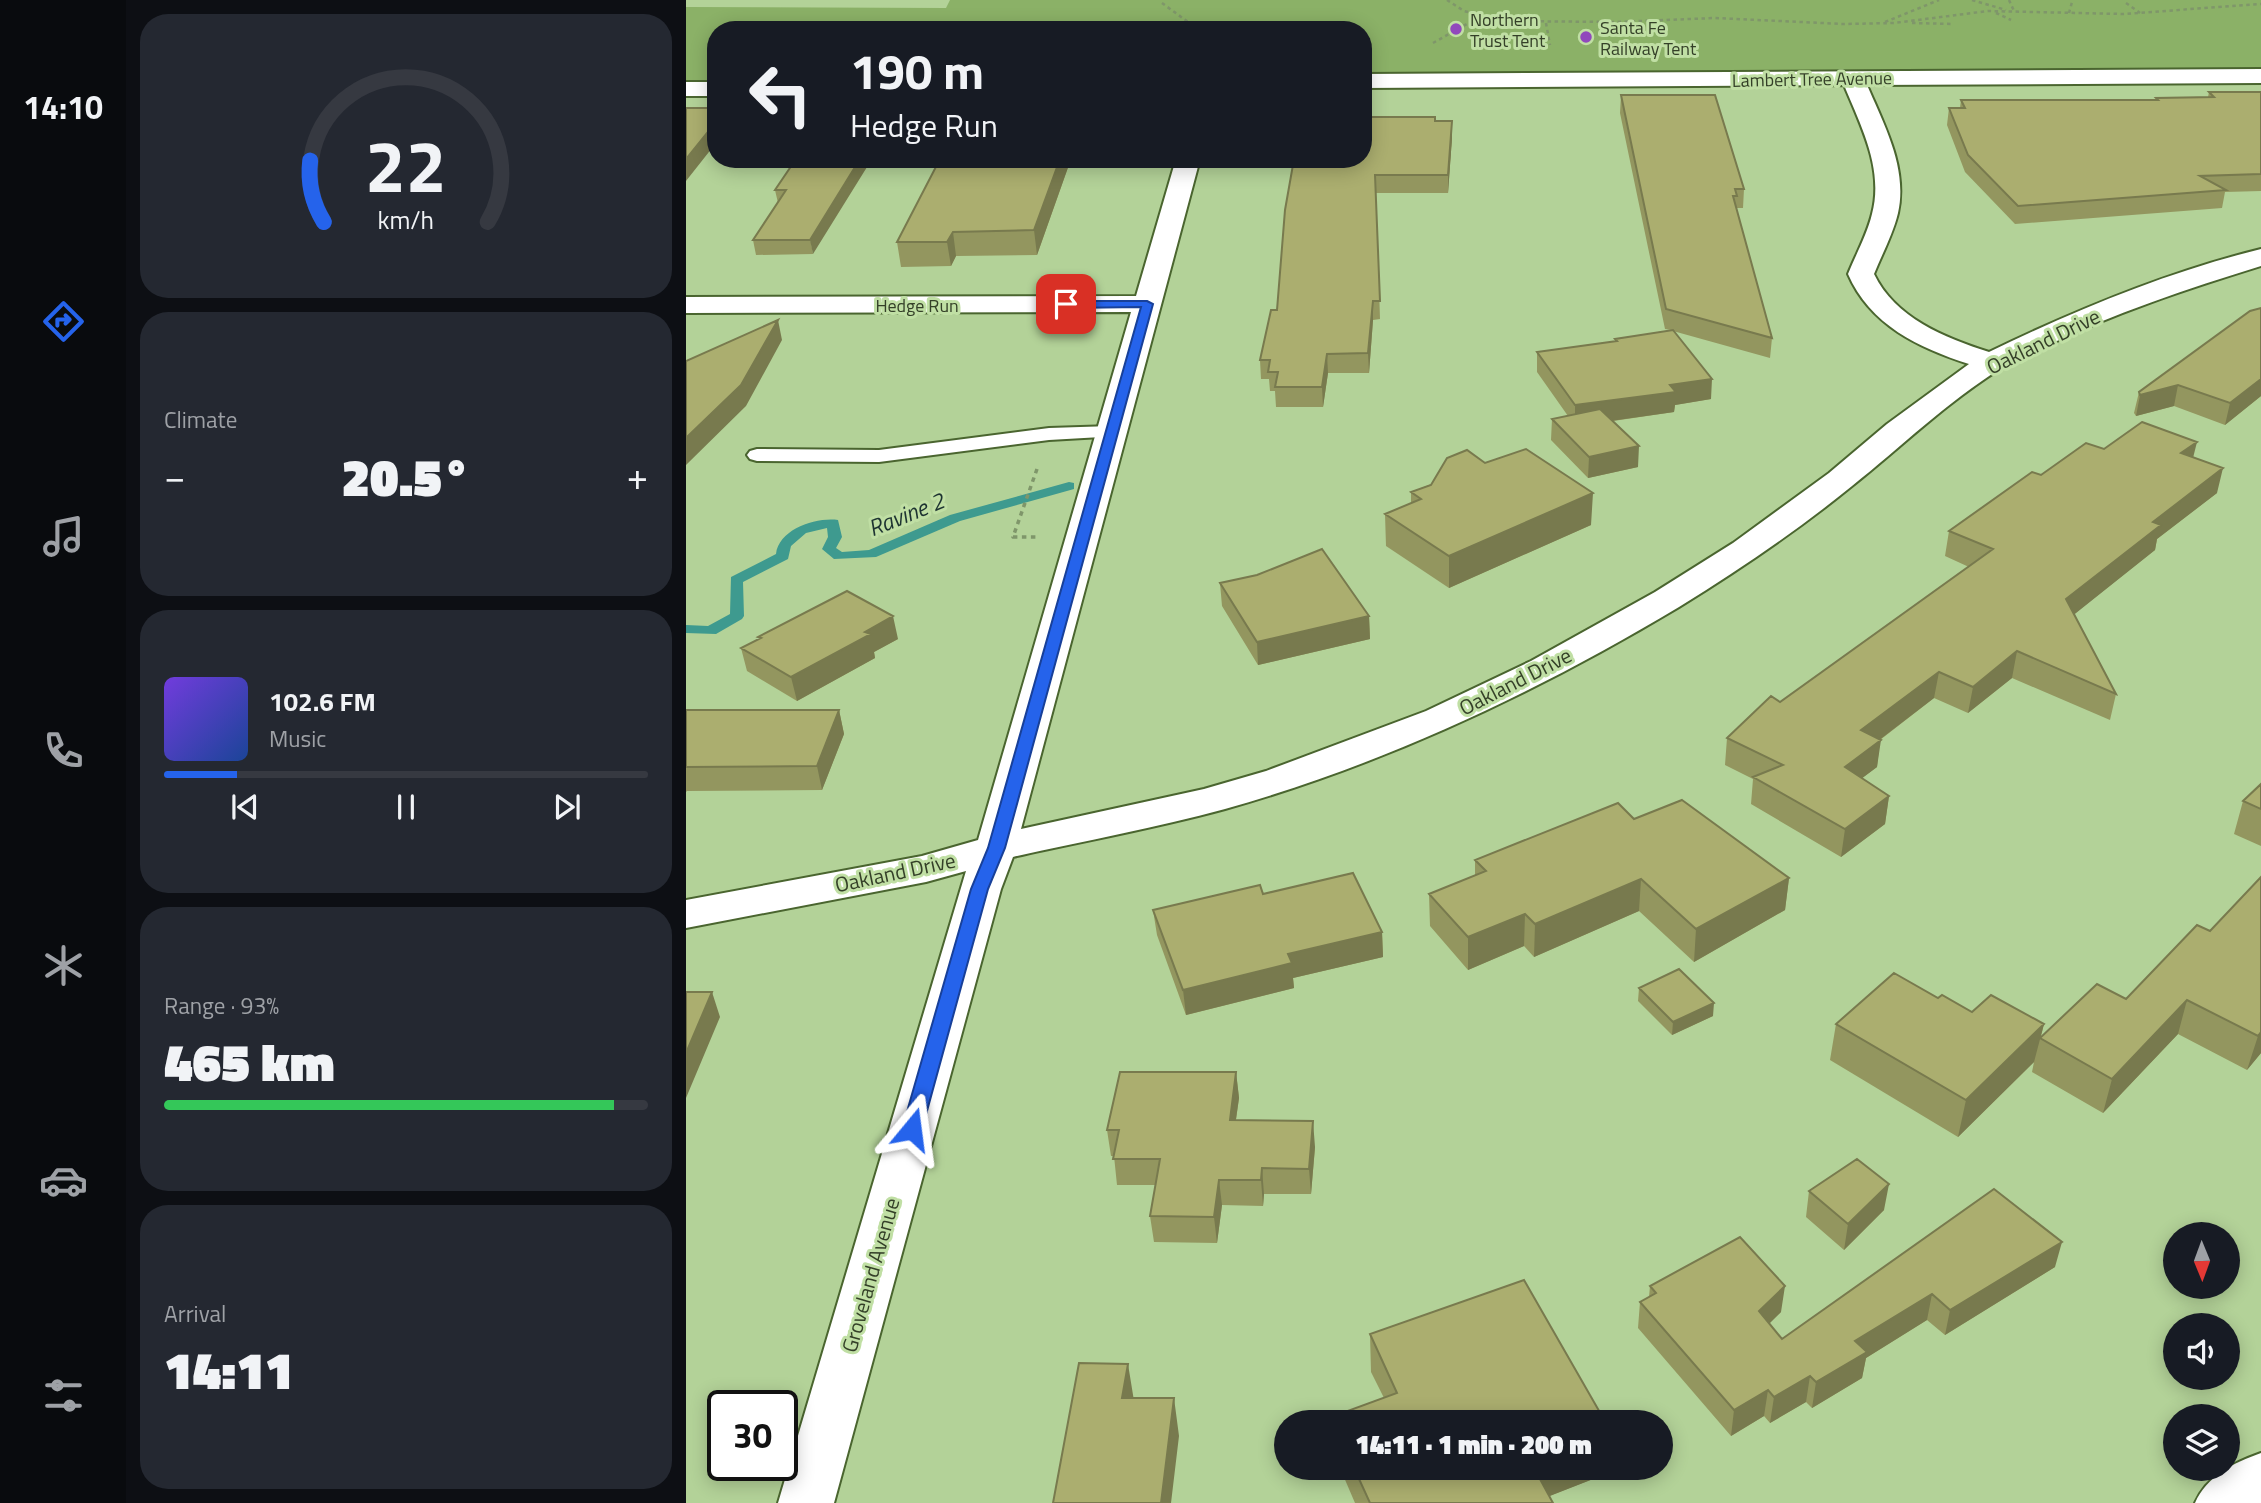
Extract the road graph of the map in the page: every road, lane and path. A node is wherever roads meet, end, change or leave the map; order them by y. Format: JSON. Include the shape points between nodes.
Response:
{"nodes":[{"id":1,"x":1447,"y":0,"type":"edge"},
{"id":2,"x":1939,"y":0,"type":"edge"},
{"id":3,"x":1972,"y":0,"type":"edge"},
{"id":4,"x":2009,"y":0,"type":"edge"},
{"id":5,"x":2071,"y":2,"type":"edge"},
{"id":6,"x":1162,"y":3,"type":"dead end"},
{"id":7,"x":2126,"y":3,"type":"dead end"},
{"id":8,"x":2261,"y":4,"type":"edge"},
{"id":9,"x":1994,"y":11,"type":"junction"},
{"id":10,"x":2014,"y":11,"type":"junction"},
{"id":11,"x":2069,"y":13,"type":"junction"},
{"id":12,"x":2141,"y":13,"type":"junction"},
{"id":13,"x":1481,"y":16,"type":"junction"},
{"id":14,"x":2011,"y":20,"type":"dead end"},
{"id":15,"x":1187,"y":21,"type":"edge"},
{"id":16,"x":1616,"y":22,"type":"junction"},
{"id":17,"x":1894,"y":23,"type":"junction"},
{"id":18,"x":1878,"y":24,"type":"junction"},
{"id":19,"x":1953,"y":24,"type":"dead end"},
{"id":20,"x":1621,"y":27,"type":"dead end"},
{"id":21,"x":1431,"y":44,"type":"dead end"},
{"id":22,"x":2261,"y":76,"type":"edge"},
{"id":23,"x":1853,"y":79,"type":"junction"},
{"id":24,"x":1372,"y":81,"type":"edge"},
{"id":25,"x":686,"y":89,"type":"edge"},
{"id":26,"x":707,"y":89,"type":"edge"},
{"id":27,"x":1185,"y":168,"type":"edge"},
{"id":28,"x":2261,"y":257,"type":"edge"},
{"id":29,"x":1147,"y":304,"type":"junction"},
{"id":30,"x":686,"y":305,"type":"edge"},
{"id":31,"x":1991,"y":362,"type":"junction"},
{"id":32,"x":1112,"y":432,"type":"junction"},
{"id":33,"x":757,"y":455,"type":"dead end"},
{"id":34,"x":1038,"y":466,"type":"dead end"},
{"id":35,"x":1013,"y":537,"type":"dead end"},
{"id":36,"x":996,"y":848,"type":"junction"},
{"id":37,"x":686,"y":914,"type":"edge"},
{"id":38,"x":2261,"y":1478,"type":"edge"},
{"id":39,"x":806,"y":1503,"type":"edge"},
{"id":40,"x":2223,"y":1503,"type":"edge"}],
"edges":[{"from":1,"to":13,"type":"path"},
{"from":2,"to":18,"type":"path"},
{"from":3,"to":10,"type":"path"},
{"from":4,"to":10,"type":"path"},
{"from":5,"to":11,"type":"path"},
{"from":6,"to":15,"type":"path"},
{"from":7,"to":12,"type":"path"},
{"from":8,"to":12,"type":"path"},
{"from":9,"to":10,"type":"path"},
{"from":9,"to":14,"type":"path"},
{"from":9,"to":17,"type":"path"},
{"from":10,"to":11,"type":"path"},
{"from":11,"to":12,"type":"path"},
{"from":13,"to":16,"type":"path","via":[[1506,21]]},
{"from":13,"to":21,"type":"path"},
{"from":16,"to":18,"type":"path","via":[[1715,18]]},
{"from":16,"to":20,"type":"path"},
{"from":17,"to":18,"type":"path"},
{"from":17,"to":19,"type":"path"},
{"from":22,"to":23,"type":"street","name":"Lambert Tree Avenue"},
{"from":23,"to":24,"type":"street","name":"Lambert Tree Avenue"},
{"from":23,"to":31,"type":"street","via":[[1886,166],[1885,211],[1861,274],[1864,285],[1879,306],[1918,333]]},
{"from":25,"to":26,"type":"street"},
{"from":27,"to":29,"type":"street","name":"Groveland Avenue"},
{"from":28,"to":31,"type":"street","name":"Oakland Drive","via":[[2070,324]]},
{"from":29,"to":30,"type":"street","name":"Hedge Run"},
{"from":29,"to":32,"type":"street","name":"Groveland Avenue"},
{"from":31,"to":36,"type":"street","name":"Oakland Drive","via":[[1745,550],[1544,669],[1439,719],[1280,779],[1212,800]]},
{"from":32,"to":33,"type":"lane","via":[[1009,439],[879,456]]},
{"from":32,"to":36,"type":"street","name":"Groveland Avenue"},
{"from":34,"to":35,"type":"path"},
{"from":36,"to":37,"type":"street","name":"Oakland Drive","via":[[926,869]]},
{"from":36,"to":39,"type":"street","name":"Groveland Avenue","via":[[980,889]]},
{"from":38,"to":40,"type":"street"}]}
